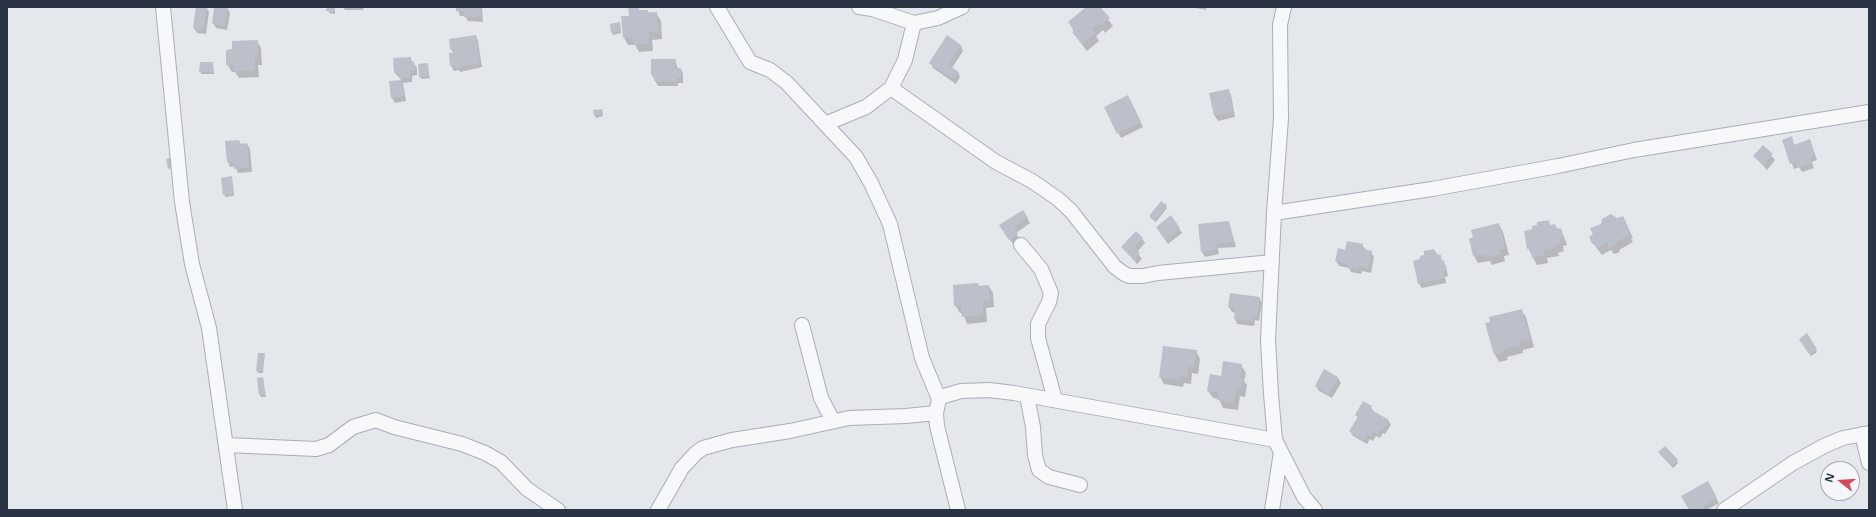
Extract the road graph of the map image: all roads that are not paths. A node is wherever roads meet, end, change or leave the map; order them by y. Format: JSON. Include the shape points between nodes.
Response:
{"nodes":[{"id":1,"x":163,"y":7,"type":"edge"},
{"id":2,"x":717,"y":7,"type":"edge"},
{"id":3,"x":859,"y":7,"type":"edge"},
{"id":4,"x":898,"y":7,"type":"edge"},
{"id":5,"x":962,"y":7,"type":"edge"},
{"id":6,"x":1284,"y":7,"type":"edge"},
{"id":7,"x":910,"y":22,"type":"junction"},
{"id":8,"x":891,"y":88,"type":"junction"},
{"id":9,"x":1869,"y":112,"type":"edge"},
{"id":10,"x":825,"y":124,"type":"junction"},
{"id":11,"x":1274,"y":213,"type":"junction"},
{"id":12,"x":1021,"y":245,"type":"dead end"},
{"id":13,"x":1272,"y":262,"type":"junction"},
{"id":14,"x":802,"y":325,"type":"dead end"},
{"id":15,"x":1027,"y":396,"type":"junction"},
{"id":16,"x":939,"y":399,"type":"junction"},
{"id":17,"x":1055,"y":400,"type":"junction"},
{"id":18,"x":936,"y":413,"type":"junction"},
{"id":19,"x":833,"y":421,"type":"junction"},
{"id":20,"x":1866,"y":433,"type":"edge"},
{"id":21,"x":227,"y":445,"type":"junction"},
{"id":22,"x":1278,"y":446,"type":"junction"},
{"id":23,"x":1869,"y":464,"type":"edge"},
{"id":24,"x":1080,"y":485,"type":"dead end"},
{"id":25,"x":235,"y":510,"type":"edge"},
{"id":26,"x":558,"y":510,"type":"edge"},
{"id":27,"x":658,"y":510,"type":"edge"},
{"id":28,"x":958,"y":510,"type":"edge"},
{"id":29,"x":1272,"y":510,"type":"edge"},
{"id":30,"x":1315,"y":510,"type":"edge"},
{"id":31,"x":1724,"y":510,"type":"edge"}],
"edges":[{"from":1,"to":21,"type":"street","via":[[182,202],[192,264],[209,328]]},
{"from":2,"to":10,"type":"street","via":[[750,62],[770,70],[786,83]]},
{"from":3,"to":7,"type":"street"},
{"from":4,"to":7,"type":"street"},
{"from":5,"to":7,"type":"street","via":[[938,18]]},
{"from":6,"to":11,"type":"street","via":[[1280,25],[1281,118]]},
{"from":7,"to":8,"type":"street","via":[[905,60]]},
{"from":8,"to":10,"type":"street","via":[[866,107]]},
{"from":8,"to":13,"type":"street","via":[[996,162],[1032,181],[1058,199],[1072,211],[1116,267],[1129,276]]},
{"from":9,"to":11,"type":"street","via":[[1634,150],[1432,189]]},
{"from":10,"to":16,"type":"street","via":[[856,157],[883,204],[922,358]]},
{"from":11,"to":13,"type":"street"},
{"from":12,"to":17,"type":"street","via":[[1041,269],[1051,293],[1038,324],[1038,338]]},
{"from":13,"to":22,"type":"street","via":[[1268,340]]},
{"from":14,"to":19,"type":"street","via":[[821,398]]},
{"from":15,"to":16,"type":"street","via":[[970,390],[949,394]]},
{"from":15,"to":17,"type":"street"},
{"from":15,"to":24,"type":"street","via":[[1039,470],[1049,477]]},
{"from":16,"to":18,"type":"street"},
{"from":17,"to":22,"type":"street"},
{"from":18,"to":19,"type":"street"},
{"from":18,"to":28,"type":"street"},
{"from":19,"to":27,"type":"street","via":[[703,448],[682,468]]},
{"from":20,"to":23,"type":"street"},
{"from":20,"to":31,"type":"street","via":[[1837,441],[1799,460]]},
{"from":21,"to":25,"type":"street"},
{"from":21,"to":26,"type":"street","via":[[316,449],[329,445],[353,427],[376,420],[485,453],[501,462],[527,489]]},
{"from":22,"to":29,"type":"street"},
{"from":22,"to":30,"type":"street","via":[[1304,497]]}]}
